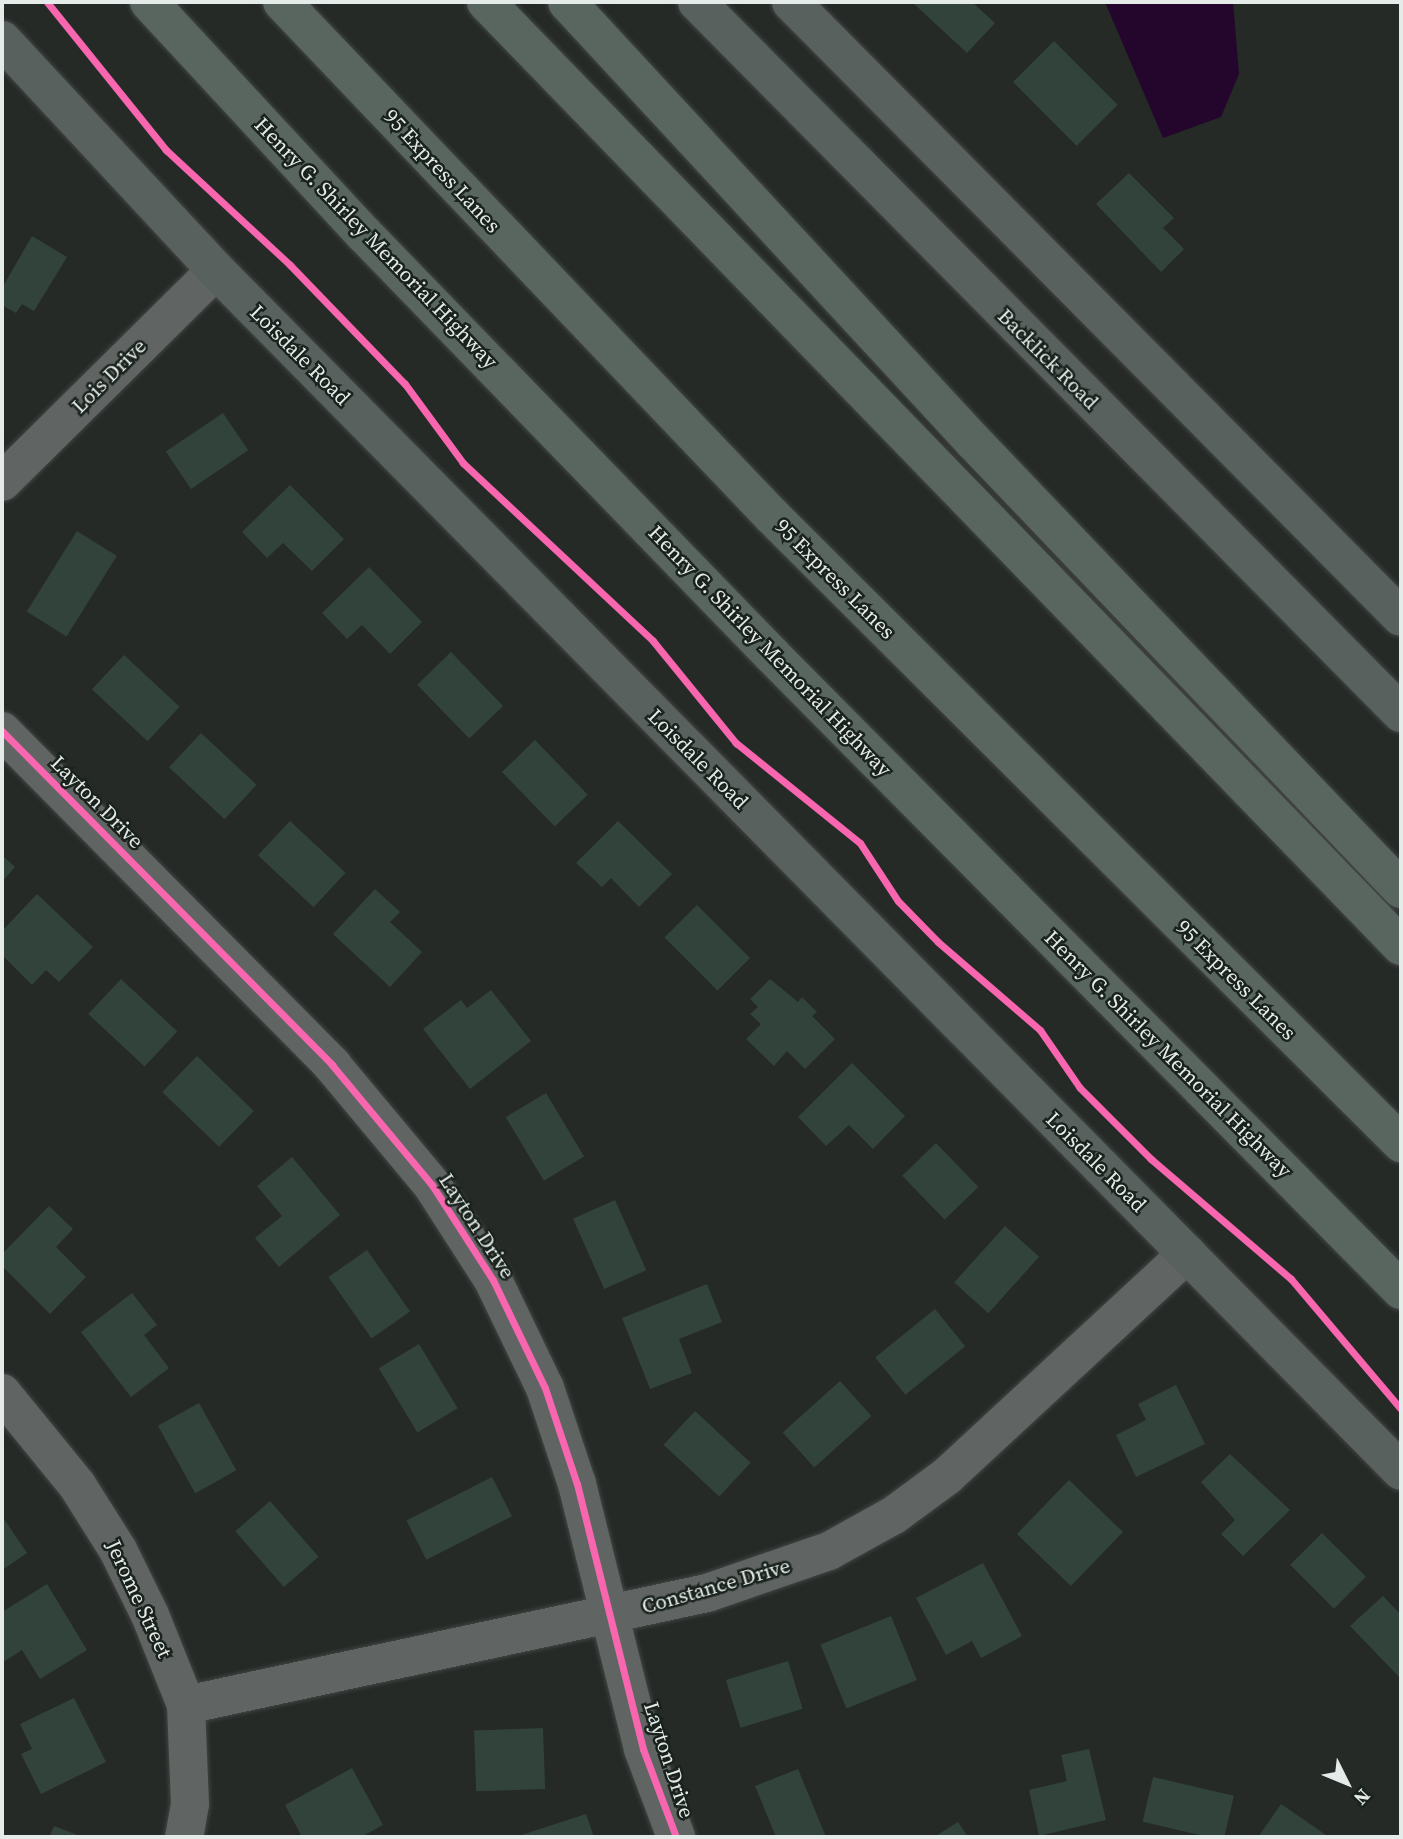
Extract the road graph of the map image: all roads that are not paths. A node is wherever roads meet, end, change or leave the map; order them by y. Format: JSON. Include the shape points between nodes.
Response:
{"nodes":[{"id":1,"x":149,"y":2,"type":"edge"},
{"id":2,"x":282,"y":2,"type":"edge"},
{"id":3,"x":477,"y":2,"type":"edge"},
{"id":4,"x":567,"y":2,"type":"edge"},
{"id":5,"x":697,"y":2,"type":"edge"},
{"id":6,"x":792,"y":2,"type":"edge"},
{"id":7,"x":496,"y":13,"type":"edge"},
{"id":8,"x":2,"y":40,"type":"edge"},
{"id":9,"x":216,"y":270,"type":"junction"},
{"id":10,"x":2,"y":482,"type":"edge"},
{"id":11,"x":1401,"y":617,"type":"edge"},
{"id":12,"x":1401,"y":713,"type":"edge"},
{"id":13,"x":2,"y":731,"type":"edge"},
{"id":14,"x":1401,"y":889,"type":"edge"},
{"id":15,"x":1401,"y":946,"type":"edge"},
{"id":16,"x":1401,"y":1143,"type":"edge"},
{"id":17,"x":1187,"y":1254,"type":"junction"},
{"id":18,"x":1401,"y":1290,"type":"edge"},
{"id":19,"x":2,"y":1393,"type":"edge"},
{"id":20,"x":1401,"y":1471,"type":"edge"},
{"id":21,"x":608,"y":1615,"type":"junction"},
{"id":22,"x":186,"y":1705,"type":"junction"},
{"id":23,"x":184,"y":1837,"type":"edge"},
{"id":24,"x":676,"y":1837,"type":"edge"}],
"edges":[{"from":1,"to":18,"type":"highway","name":"Henry G. Shirley Memorial Highway","via":[[365,234],[762,645]]},
{"from":2,"to":16,"type":"highway","name":"95 Express Lanes","via":[[761,505]]},
{"from":3,"to":7,"type":"highway"},
{"from":4,"to":14,"type":"highway","via":[[991,460]]},
{"from":5,"to":12,"type":"main road","name":"Backlick Road"},
{"from":6,"to":11,"type":"main road"},
{"from":7,"to":15,"type":"highway"},
{"from":8,"to":9,"type":"main road","name":"Loisdale Road"},
{"from":9,"to":10,"type":"street","name":"Lois Drive"},
{"from":9,"to":17,"type":"main road","name":"Loisdale Road"},
{"from":13,"to":21,"type":"street","name":"Layton Drive","via":[[332,1065],[432,1185],[493,1280],[545,1388],[577,1484]]},
{"from":17,"to":20,"type":"main road","name":"Loisdale Road"},
{"from":17,"to":21,"type":"street","name":"Constance Drive","via":[[996,1434],[894,1515],[829,1550],[760,1578]]},
{"from":19,"to":22,"type":"street","name":"Jerome Street","via":[[77,1485],[118,1550]]},
{"from":21,"to":22,"type":"street","name":"Constance Drive"},
{"from":21,"to":24,"type":"street","name":"Layton Drive","via":[[643,1749]]},
{"from":22,"to":23,"type":"street","name":"Jerome Street","via":[[190,1804]]}]}
